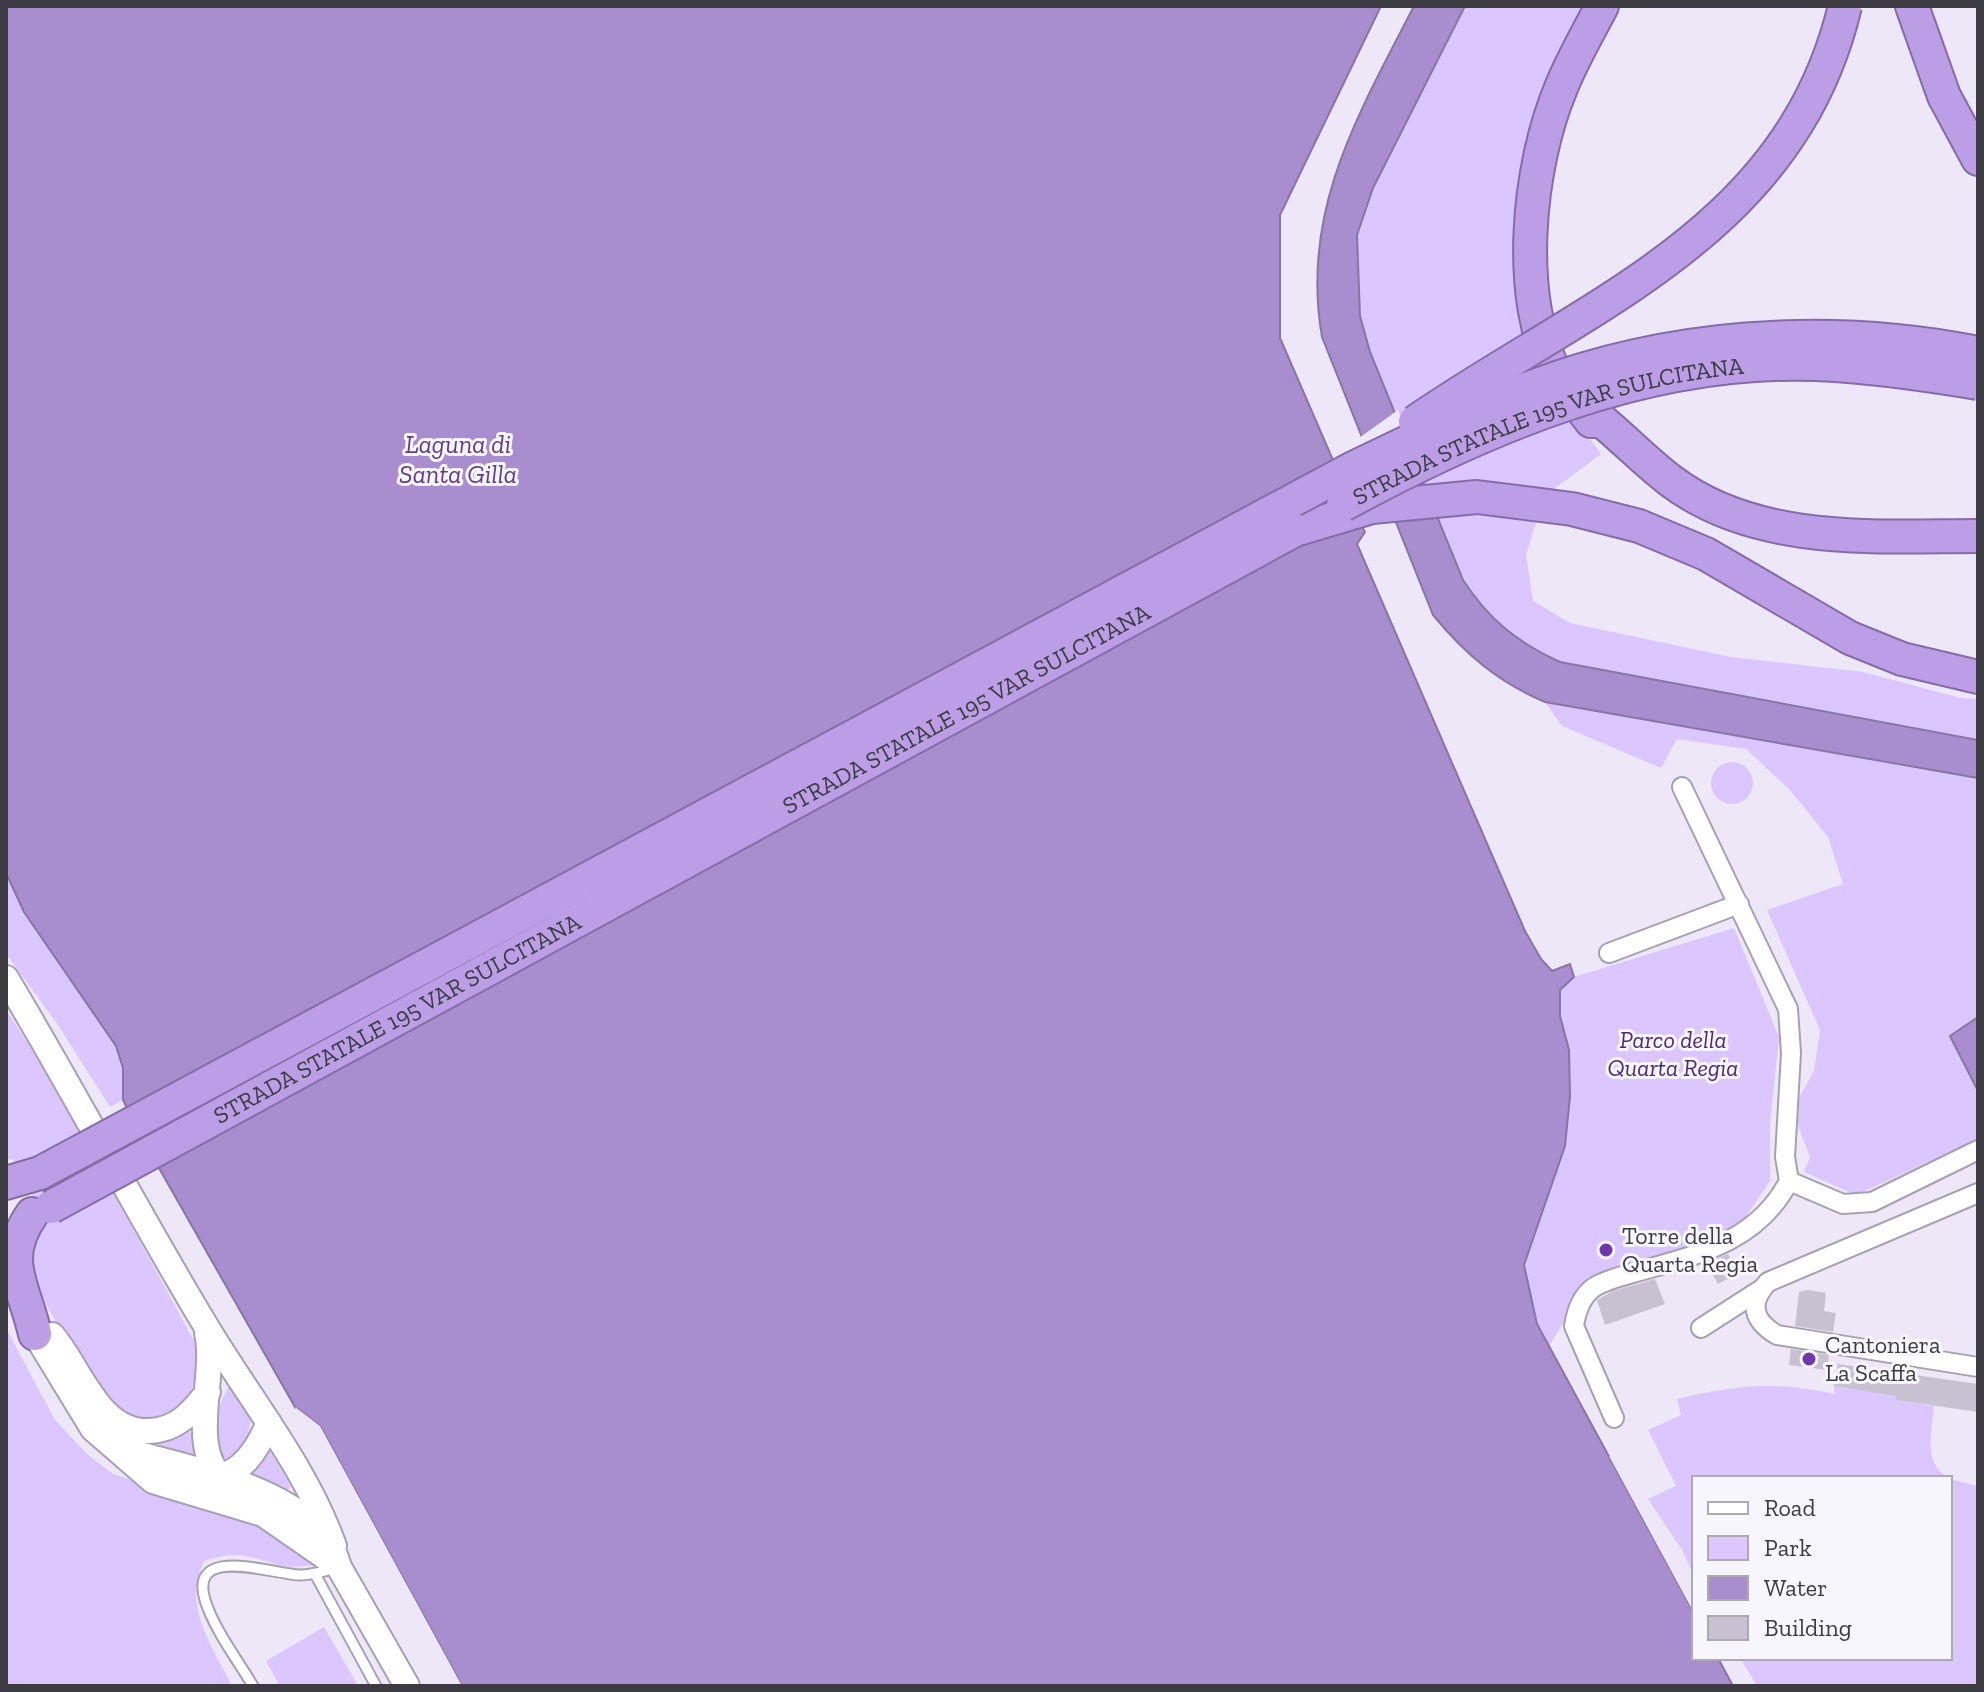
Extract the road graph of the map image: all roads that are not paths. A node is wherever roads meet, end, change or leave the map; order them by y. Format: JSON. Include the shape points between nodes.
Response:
{"nodes":[{"id":1,"x":1602,"y":6,"type":"edge"},
{"id":2,"x":1845,"y":6,"type":"edge"},
{"id":3,"x":1912,"y":6,"type":"edge"},
{"id":4,"x":1978,"y":159,"type":"edge"},
{"id":5,"x":1978,"y":353,"type":"edge"},
{"id":6,"x":1978,"y":383,"type":"edge"},
{"id":7,"x":1353,"y":468,"type":"junction"},
{"id":8,"x":1295,"y":530,"type":"junction"},
{"id":9,"x":1978,"y":536,"type":"edge"},
{"id":10,"x":1978,"y":677,"type":"edge"},
{"id":11,"x":1682,"y":787,"type":"dead end"},
{"id":12,"x":1739,"y":904,"type":"junction"},
{"id":13,"x":1609,"y":953,"type":"dead end"},
{"id":14,"x":6,"y":978,"type":"edge"},
{"id":15,"x":1978,"y":1150,"type":"edge"},
{"id":16,"x":1789,"y":1181,"type":"junction"},
{"id":17,"x":6,"y":1183,"type":"edge"},
{"id":18,"x":1978,"y":1193,"type":"edge"},
{"id":19,"x":30,"y":1214,"type":"edge"},
{"id":20,"x":1760,"y":1290,"type":"junction"},
{"id":21,"x":23,"y":1314,"type":"edge"},
{"id":22,"x":206,"y":1327,"type":"junction"},
{"id":23,"x":1701,"y":1328,"type":"dead end"},
{"id":24,"x":1978,"y":1367,"type":"edge"},
{"id":25,"x":208,"y":1392,"type":"junction"},
{"id":26,"x":1614,"y":1418,"type":"dead end"},
{"id":27,"x":269,"y":1423,"type":"junction"},
{"id":28,"x":115,"y":1447,"type":"junction"},
{"id":29,"x":138,"y":1467,"type":"junction"},
{"id":30,"x":220,"y":1477,"type":"junction"},
{"id":31,"x":299,"y":1538,"type":"junction"},
{"id":32,"x":337,"y":1556,"type":"junction"},
{"id":33,"x":315,"y":1574,"type":"junction"},
{"id":34,"x":253,"y":1686,"type":"edge"},
{"id":35,"x":376,"y":1686,"type":"edge"},
{"id":36,"x":407,"y":1686,"type":"edge"}],
"edges":[{"from":1,"to":9,"type":"highway","via":[[1560,90],[1537,172],[1530,247],[1540,329],[1557,376],[1591,421],[1602,421],[1673,482],[1726,511],[1829,535]]},
{"from":2,"to":7,"type":"highway","bridge":true,"via":[[1821,75],[1783,145],[1731,207],[1673,259],[1442,403]]},
{"from":3,"to":4,"type":"highway","via":[[1944,96]]},
{"from":5,"to":7,"type":"highway","name":"STRADA STATALE 195 VAR SULCITANA","bridge":true,"via":[[1822,336],[1723,341],[1649,354],[1519,391]]},
{"from":6,"to":8,"type":"highway","name":"STRADA STATALE 195 VAR SULCITANA","bridge":true,"via":[[1813,364],[1741,367],[1599,393],[1523,420]]},
{"from":7,"to":17,"type":"highway","name":"STRADA STATALE 195 VAR SULCITANA","bridge":true,"via":[[40,1173]]},
{"from":8,"to":10,"type":"highway","via":[[1372,507],[1477,497],[1572,509],[1639,526],[1706,554],[1850,638],[1902,659]]},
{"from":8,"to":19,"type":"highway","name":"STRADA STATALE 195 VAR SULCITANA","bridge":true},
{"from":11,"to":12,"type":"street"},
{"from":12,"to":13,"type":"street"},
{"from":12,"to":16,"type":"street","via":[[1788,1009]]},
{"from":14,"to":22,"type":"street"},
{"from":15,"to":16,"type":"street","via":[[1872,1202],[1843,1204]]},
{"from":16,"to":26,"type":"street","via":[[1780,1200],[1750,1231],[1691,1257],[1593,1288],[1577,1310],[1574,1326]]},
{"from":18,"to":20,"type":"street","via":[[1768,1282]]},
{"from":19,"to":21,"type":"highway","via":[[15,1233],[11,1254]]},
{"from":20,"to":23,"type":"street"},
{"from":20,"to":24,"type":"street","via":[[1754,1312],[1763,1327],[1777,1335]]},
{"from":21,"to":25,"type":"street","via":[[60,1344],[104,1412],[124,1427],[163,1430],[189,1415]]},
{"from":21,"to":28,"type":"street","via":[[93,1429]]},
{"from":22,"to":25,"type":"street","via":[[211,1352]]},
{"from":22,"to":27,"type":"street"},
{"from":25,"to":30,"type":"street","via":[[206,1436],[210,1461]]},
{"from":27,"to":30,"type":"street","via":[[244,1464]]},
{"from":27,"to":32,"type":"street"},
{"from":28,"to":29,"type":"street"},
{"from":28,"to":30,"type":"street"},
{"from":29,"to":30,"type":"street","via":[[175,1477]]},
{"from":29,"to":31,"type":"street","via":[[153,1481],[263,1514]]},
{"from":30,"to":31,"type":"street","via":[[292,1522]]},
{"from":30,"to":32,"type":"street","via":[[279,1500],[303,1516]]},
{"from":31,"to":32,"type":"street"},
{"from":32,"to":33,"type":"lane"},
{"from":32,"to":36,"type":"street"},
{"from":33,"to":34,"type":"lane","via":[[225,1564],[208,1573],[202,1586],[206,1603]]},
{"from":33,"to":35,"type":"lane"}]}
